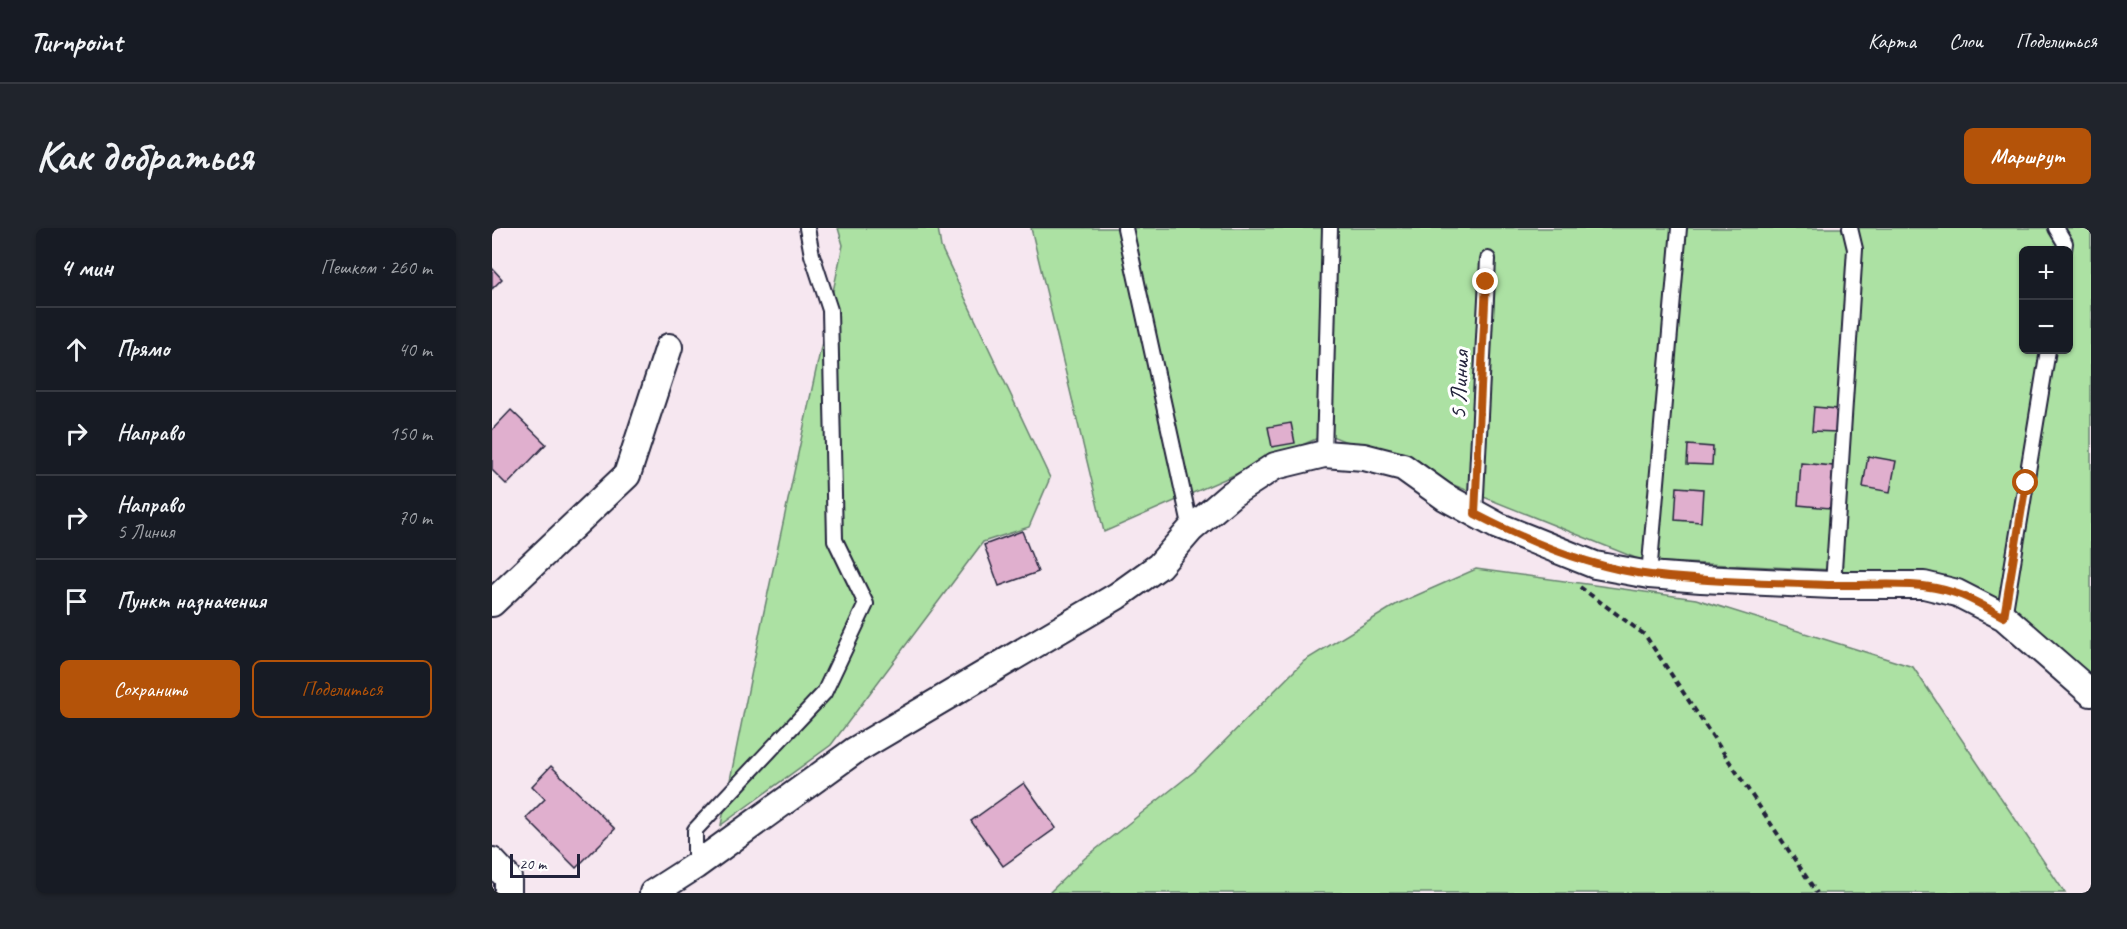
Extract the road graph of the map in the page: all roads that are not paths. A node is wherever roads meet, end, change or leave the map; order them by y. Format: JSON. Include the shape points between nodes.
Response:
{"nodes":[{"id":1,"x":807,"y":228,"type":"edge"},
{"id":2,"x":1125,"y":228,"type":"edge"},
{"id":3,"x":1330,"y":228,"type":"edge"},
{"id":4,"x":1679,"y":228,"type":"edge"},
{"id":5,"x":1850,"y":228,"type":"edge"},
{"id":6,"x":2056,"y":228,"type":"edge"},
{"id":7,"x":2065,"y":246,"type":"edge"},
{"id":8,"x":1488,"y":259,"type":"dead end"},
{"id":9,"x":669,"y":347,"type":"dead end"},
{"id":10,"x":2047,"y":354,"type":"edge"},
{"id":11,"x":1324,"y":454,"type":"junction"},
{"id":12,"x":1475,"y":514,"type":"junction"},
{"id":13,"x":1191,"y":529,"type":"junction"},
{"id":14,"x":1649,"y":575,"type":"junction"},
{"id":15,"x":1833,"y":585,"type":"junction"},
{"id":16,"x":492,"y":603,"type":"edge"},
{"id":17,"x":2004,"y":617,"type":"junction"},
{"id":18,"x":2091,"y":693,"type":"edge"},
{"id":19,"x":492,"y":861,"type":"edge"},
{"id":20,"x":695,"y":866,"type":"junction"},
{"id":21,"x":508,"y":893,"type":"edge"},
{"id":22,"x":653,"y":893,"type":"edge"}],
"edges":[{"from":1,"to":20,"type":"lane","via":[[830,310],[835,540],[866,604],[824,693],[695,830]]},
{"from":2,"to":13,"type":"lane"},
{"from":3,"to":11,"type":"lane"},
{"from":4,"to":14,"type":"lane"},
{"from":5,"to":15,"type":"lane","via":[[1855,249]]},
{"from":6,"to":7,"type":"lane"},
{"from":8,"to":12,"type":"lane","name":"5 Линия"},
{"from":9,"to":16,"type":"street","via":[[627,476]]},
{"from":10,"to":17,"type":"lane"},
{"from":11,"to":12,"type":"street","via":[[1364,457],[1403,467]]},
{"from":11,"to":13,"type":"street","via":[[1275,466],[1232,494]]},
{"from":12,"to":14,"type":"street","via":[[1595,565]]},
{"from":13,"to":20,"type":"street","via":[[1159,566],[1117,596],[854,751]]},
{"from":14,"to":15,"type":"street"},
{"from":15,"to":17,"type":"street","via":[[1924,585],[1957,593]]},
{"from":17,"to":18,"type":"street"},
{"from":19,"to":21,"type":"street","via":[[508,878]]},
{"from":20,"to":22,"type":"street"}]}
